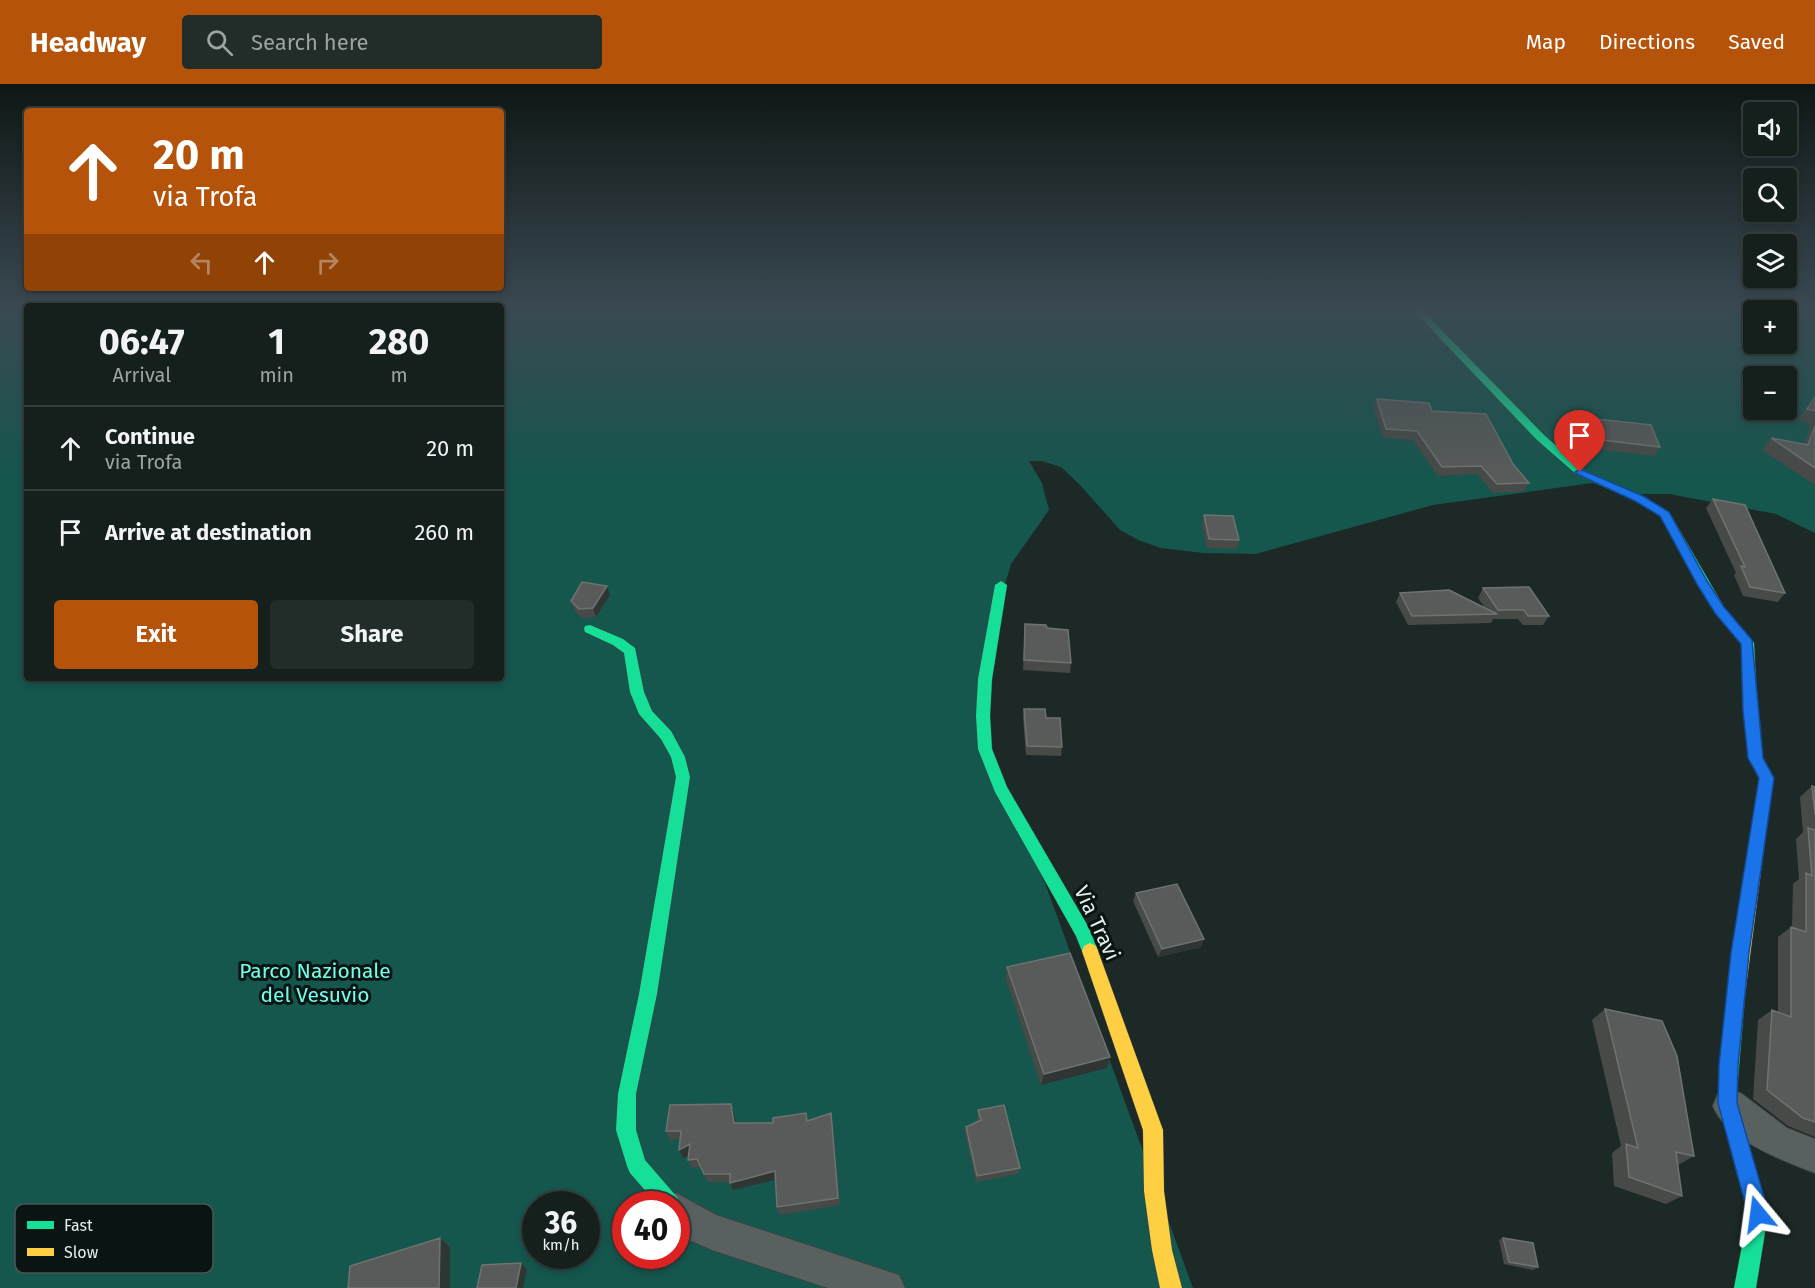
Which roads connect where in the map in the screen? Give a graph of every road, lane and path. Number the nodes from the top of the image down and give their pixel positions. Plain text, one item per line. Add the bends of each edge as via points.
1 (1471, 366) edge
2 (1001, 585) dead end
3 (590, 629) dead end
4 (1727, 1103) junction
5 (1815, 1156) edge
6 (659, 1191) edge
7 (690, 1222) edge
8 (886, 1288) edge
9 (1171, 1288) edge
10 (1745, 1288) edge

1 - 4 street via 1580,472 1665,514 1719,610 1748,643 1756,758 1766,778 1740,953
2 - 9 street, Via Travi via 991,636 983,737 1000,788 1083,933 1153,1130 1154,1191
3 - 6 street via 630,651 637,692 646,714 666,735 683,777 627,1103 626,1130 637,1166
4 - 5 street via 1776,1141
4 - 10 street via 1758,1214
7 - 8 street

